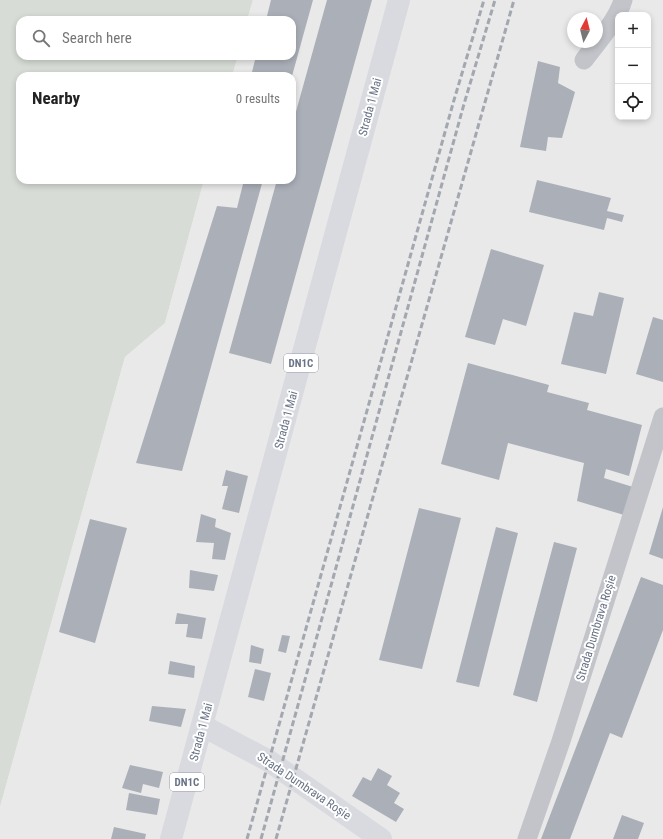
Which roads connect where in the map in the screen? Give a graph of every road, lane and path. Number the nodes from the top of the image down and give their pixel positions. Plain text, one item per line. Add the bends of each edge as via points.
1 (399, 0) edge
2 (623, 0) edge
3 (584, 60) dead end
4 (663, 417) edge
5 (202, 726) junction
6 (171, 839) edge
7 (381, 839) edge
8 (527, 839) edge

1 - 5 main road, Strada 1 Mai / DN1C
2 - 3 lane via 621,8
4 - 8 lane, Strada Dumbrava Roșie via 561,741
5 - 6 main road, Strada 1 Mai / DN1C
5 - 7 main road, Strada Dumbrava Roșie via 269,761

